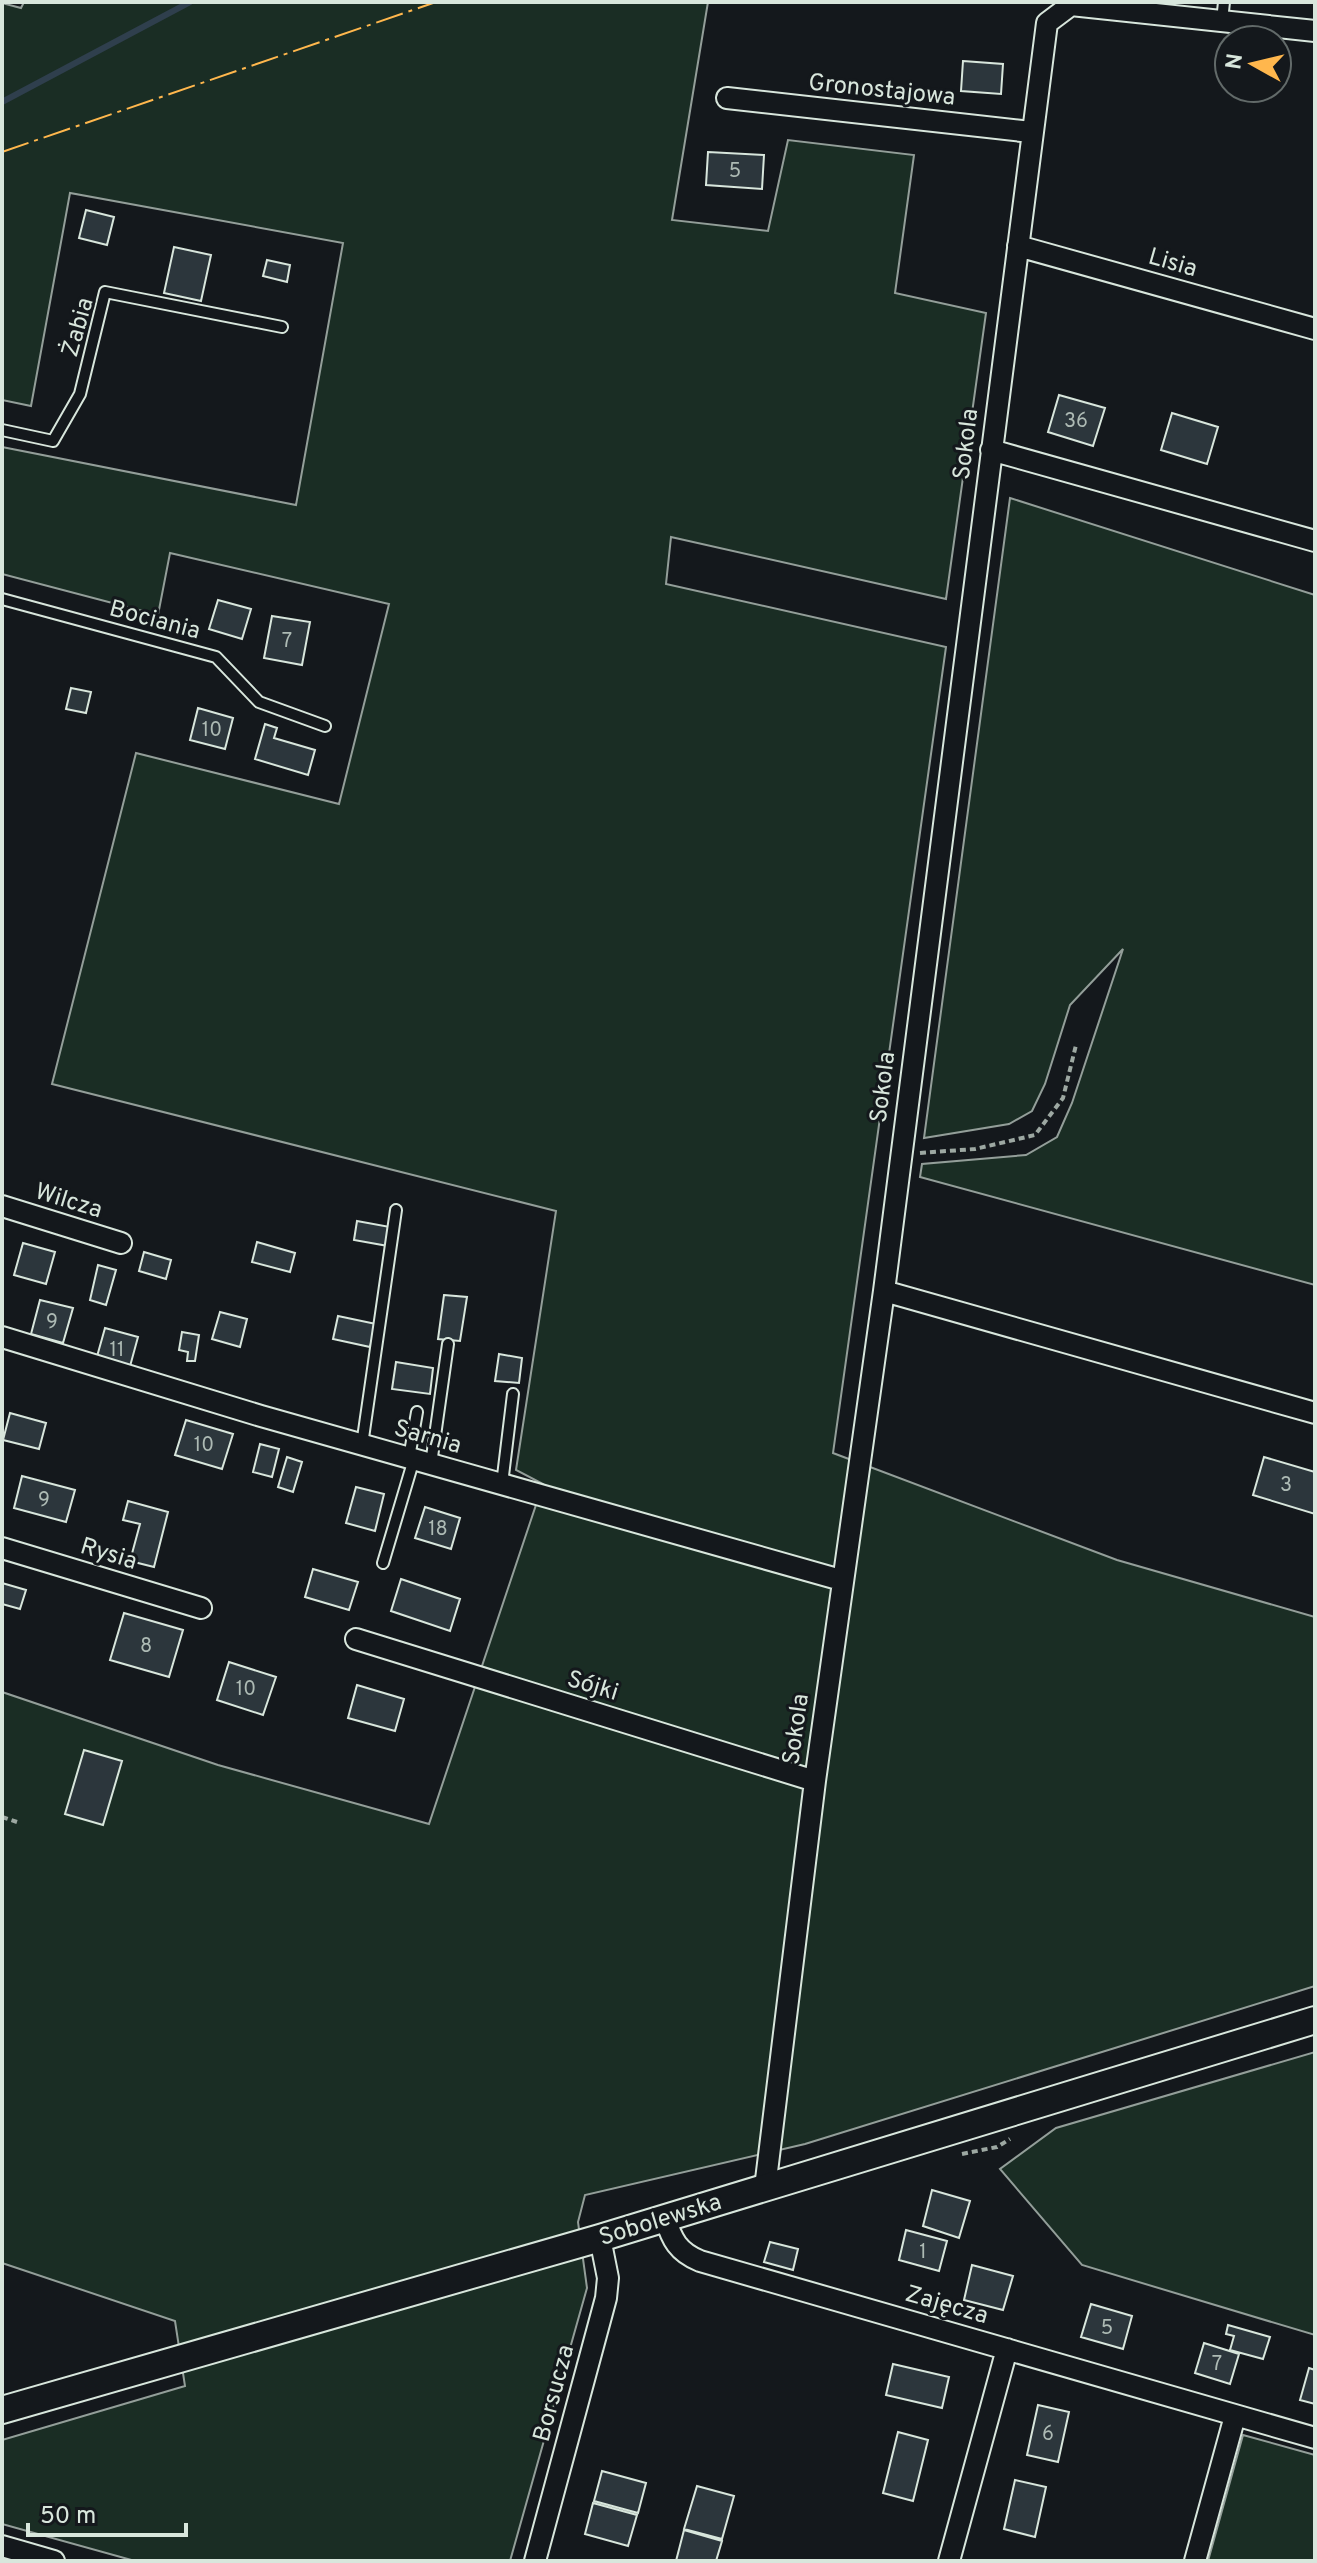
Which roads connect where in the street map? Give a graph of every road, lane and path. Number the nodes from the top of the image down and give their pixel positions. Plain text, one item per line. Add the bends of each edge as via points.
1 (1223, 12) edge
2 (1315, 31) edge
3 (727, 98) dead end
4 (1031, 132) junction
5 (1018, 246) junction
6 (282, 327) dead end
7 (1315, 329) edge
8 (2, 430) edge
9 (991, 450) junction
10 (1315, 541) edge
11 (2, 599) edge
12 (325, 726) dead end
13 (1076, 1045) dead end
14 (899, 1155) junction
15 (2, 1206) edge
16 (396, 1210) dead end
17 (121, 1243) dead end
18 (884, 1291) junction
19 (2, 1337) edge
20 (448, 1344) dead end
21 (513, 1394) dead end
22 (417, 1412) dead end
23 (1315, 1413) edge
24 (362, 1445) junction
25 (418, 1460) junction
26 (502, 1484) junction
27 (2, 1548) edge
28 (383, 1563) dead end
29 (841, 1580) junction
30 (201, 1608) dead end
31 (356, 1639) dead end
32 (815, 1781) junction
33 (2, 1817) edge
34 (17, 1822) dead end
35 (1315, 2020) edge
36 (765, 2188) junction
37 (665, 2218) junction
38 (600, 2238) junction
39 (1007, 2349) junction
40 (2, 2410) edge
41 (1235, 2416) junction
42 (1315, 2438) edge
43 (2, 2546) edge
44 (54, 2561) edge
45 (535, 2561) edge
46 (949, 2561) edge
47 (1195, 2561) edge

1 - 2 street
1 - 4 street, Sokola via 1071,5 1047,23
3 - 4 street, Gronostajowa
4 - 5 street, Sokola
5 - 7 street, Lisia
5 - 9 street, Sokola
6 - 8 lane, Żabia via 105,292 80,394 53,441
9 - 10 street
9 - 14 street, Sokola
11 - 12 lane, Bociania via 216,657 259,702
13 - 14 path via 1063,1098 1035,1135 975,1149
14 - 18 street, Sokola
15 - 17 street, Wilcza
16 - 24 lane
18 - 23 street
18 - 29 street, Sokola
19 - 24 street, Sarnia
20 - 25 lane
21 - 26 lane
22 - 25 lane
24 - 25 street, Sarnia
25 - 26 street, Sarnia
25 - 28 lane
26 - 29 street, Sarnia
27 - 30 street, Rysia
29 - 32 street, Sokola
31 - 32 street, Sójki
32 - 36 street, Sokola
33 - 34 path
35 - 36 street, Sobolewska
36 - 37 street, Sobolewska
37 - 38 street, Sobolewska
37 - 39 street, Zajęcza via 675,2244 700,2261
38 - 40 street, Sobolewska
38 - 45 street, Borsucza via 606,2298
39 - 41 street, Zajęcza
39 - 46 street
41 - 42 street, Zajęcza
41 - 47 street
43 - 44 street

